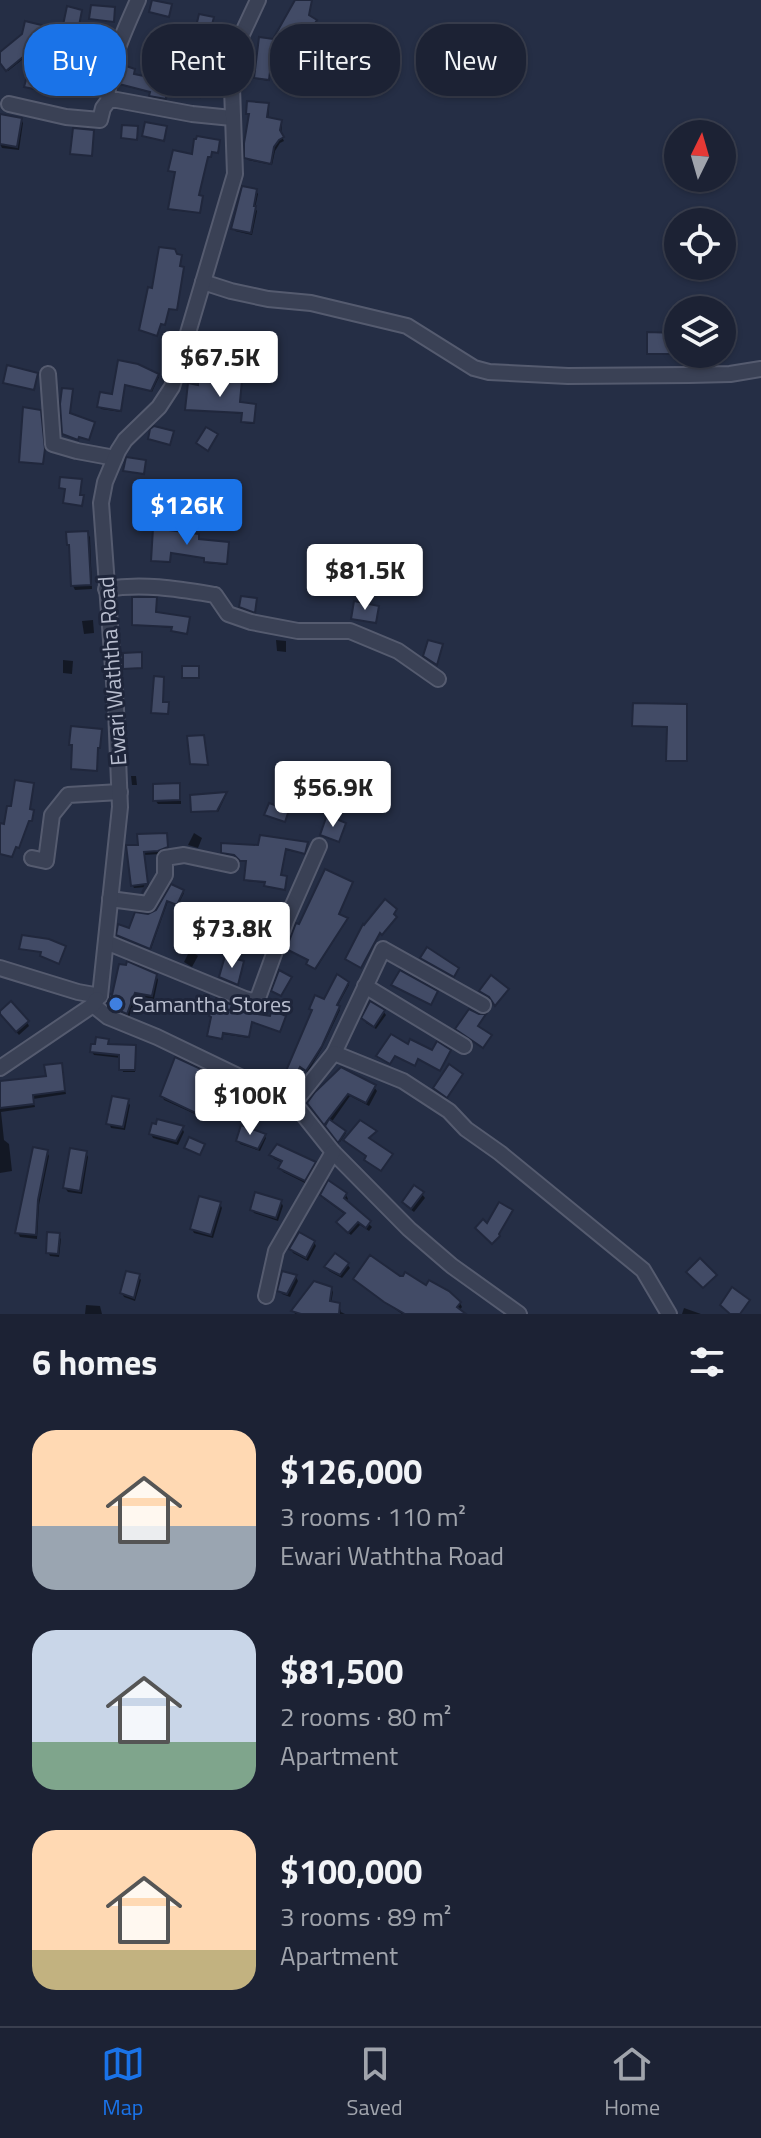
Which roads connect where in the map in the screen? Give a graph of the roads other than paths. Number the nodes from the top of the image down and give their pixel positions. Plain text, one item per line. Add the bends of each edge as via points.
1 (138, 0) edge
2 (258, 0) edge
3 (109, 100) junction
4 (9, 104) dead end
5 (232, 118) junction
6 (203, 282) junction
7 (761, 369) edge
8 (48, 374) dead end
9 (115, 458) junction
10 (106, 589) junction
11 (438, 679) dead end
12 (120, 792) junction
13 (319, 846) dead end
14 (32, 858) dead end
15 (231, 865) dead end
16 (110, 899) junction
17 (106, 942) junction
18 (0, 968) edge
19 (365, 986) junction
20 (96, 1000) junction
21 (483, 1005) dead end
22 (464, 1046) dead end
23 (334, 1053) junction
24 (0, 1068) edge
25 (294, 1103) junction
26 (333, 1152) junction
27 (266, 1296) dead end
28 (519, 1314) edge
29 (669, 1314) edge

1 - 3 street via 116,55 106,91
2 - 5 street, Ewari Waththa Road via 231,58
3 - 4 street via 100,120
3 - 5 street
5 - 6 street, Ewari Waththa Road via 235,174
6 - 7 street via 407,326 489,372 674,375
6 - 9 street, Ewari Waththa Road via 172,387
8 - 9 street via 53,444
9 - 10 street, Ewari Waththa Road via 101,503
10 - 11 street via 175,588 215,595 228,614 251,622 298,631 350,631 398,651
10 - 12 street, Ewari Waththa Road
12 - 14 street via 68,795 52,815 46,861
12 - 16 street, Ewari Waththa Road
13 - 17 street via 258,998 252,1001
15 - 16 street via 184,855 165,858 165,875 148,904
16 - 17 street, Ewari Waththa Road
17 - 20 street, Ewari Waththa Road
18 - 20 street
19 - 21 street via 383,949
19 - 22 street
19 - 23 street
20 - 24 street
20 - 25 street via 108,1017
23 - 25 street
23 - 29 street via 403,1081 449,1111 643,1270
25 - 26 street
26 - 27 street via 276,1251
26 - 28 street via 430,1249

